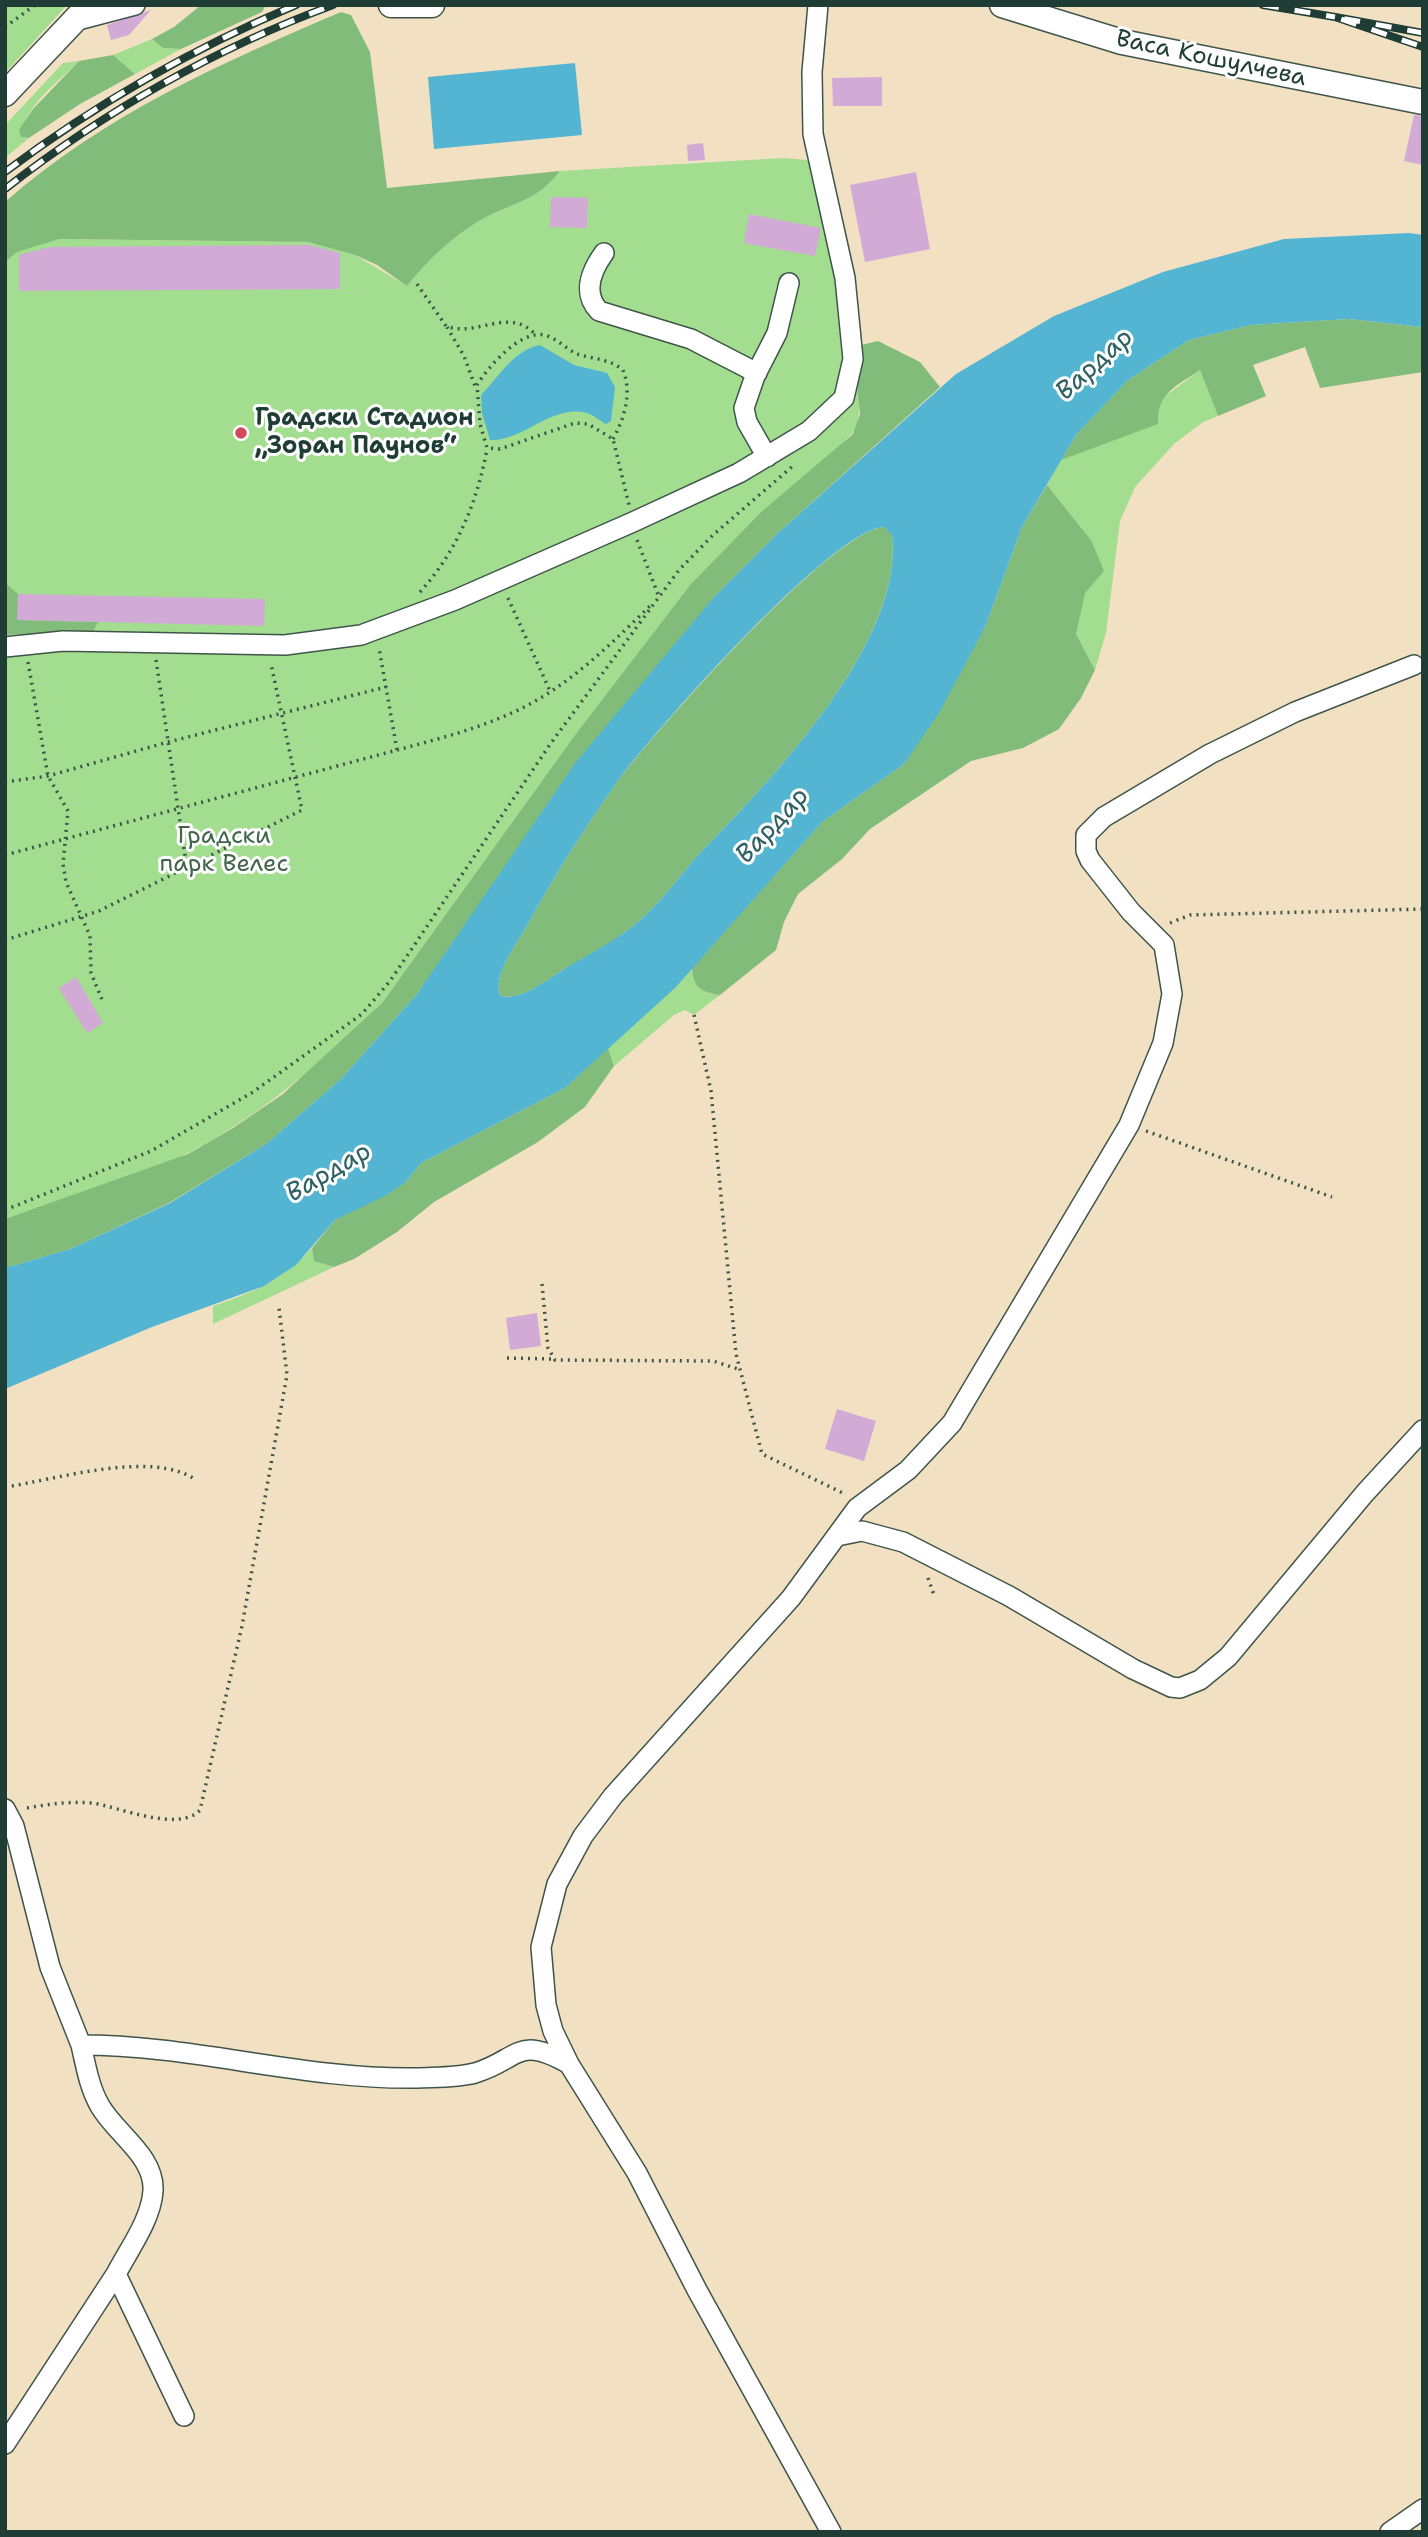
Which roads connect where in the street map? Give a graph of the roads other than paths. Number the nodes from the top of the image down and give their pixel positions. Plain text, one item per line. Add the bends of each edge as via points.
1 (135, 5) edge
2 (391, 5) edge
3 (432, 5) edge
4 (818, 5) edge
5 (1002, 5) edge
6 (82, 13) edge
7 (5, 94) edge
8 (1423, 102) edge
9 (604, 253) dead end
10 (789, 283) dead end
11 (757, 373) junction
12 (767, 457) junction
13 (15, 645) edge
14 (1414, 665) dead end
15 (1423, 1430) edge
16 (837, 1536) junction
17 (7, 1811) edge
18 (81, 2045) junction
19 (569, 2064) junction
20 (116, 2274) junction
21 (184, 2416) dead end
22 (5, 2444) edge
23 (1423, 2509) edge
24 (831, 2532) edge
25 (1391, 2532) edge

1 - 6 street
2 - 3 main road
4 - 12 street via 813,134 845,278 853,359 847,391 839,404 809,431
5 - 8 main road, Васа Кошулчева via 1122,42
6 - 7 main road
9 - 11 street via 589,285 598,311 691,340
10 - 11 street via 777,333
11 - 12 street via 744,416
12 - 13 street via 633,522 375,630 331,640 267,645 153,641
14 - 16 street via 1296,712 1210,754 1088,831 1084,839 1090,860 1130,912 1164,945 1172,994 1163,1043 1129,1125 963,1408 939,1439 908,1470 862,1504
15 - 16 street via 1228,1657 1209,1674 1180,1688 1133,1669 1042,1613 903,1542 862,1531
16 - 19 street via 770,1622 613,1796 570,1858 549,1910 541,1947 546,2004
17 - 18 street via 50,1967
18 - 19 street via 155,2048 377,2078 470,2074 514,2052 529,2050
18 - 20 street via 100,2106 139,2152 152,2178 148,2211
19 - 24 street via 637,2173
20 - 21 street
20 - 22 street
23 - 25 street

